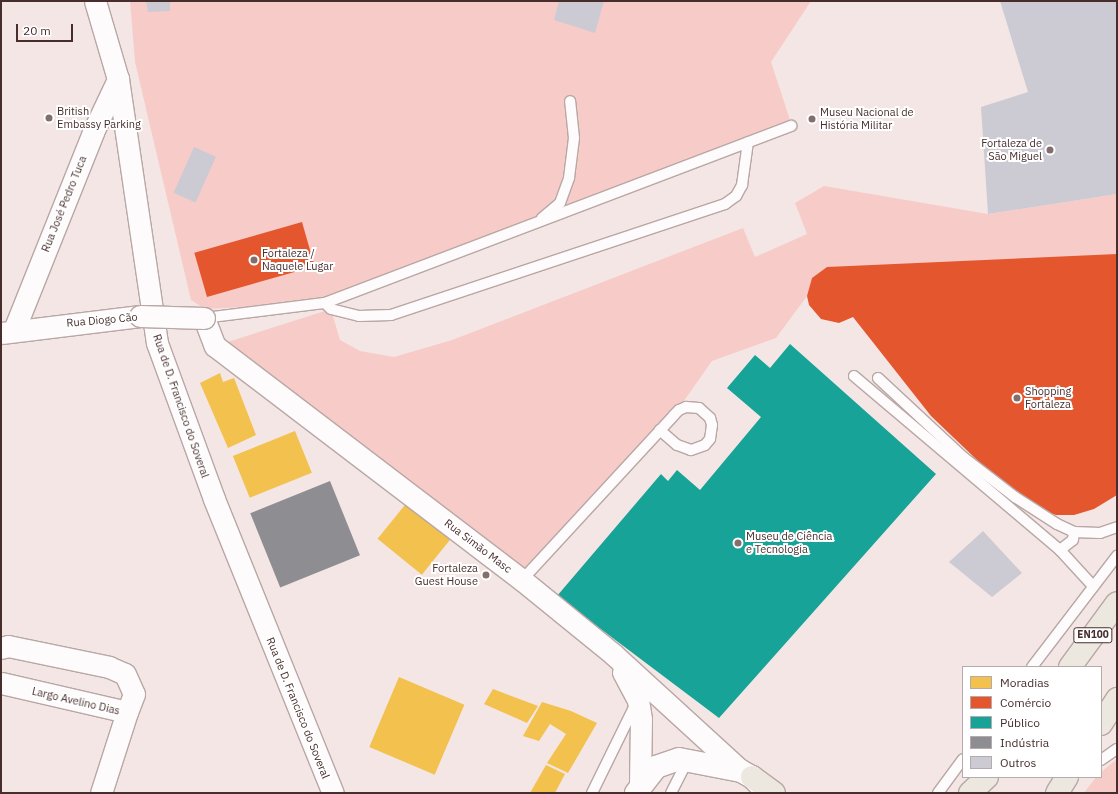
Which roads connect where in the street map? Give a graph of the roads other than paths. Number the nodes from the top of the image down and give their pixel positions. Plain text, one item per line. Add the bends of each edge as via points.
1 (95, 1) edge
2 (118, 79) junction
3 (570, 101) dead end
4 (792, 126) dead end
5 (748, 142) junction
6 (536, 223) junction
7 (325, 303) junction
8 (204, 318) junction
9 (7, 332) edge
10 (854, 376) dead end
11 (878, 378) dead end
12 (660, 430) junction
13 (1117, 527) edge
14 (1074, 532) junction
15 (1060, 550) junction
16 (1117, 556) edge
17 (522, 580) junction
18 (1093, 586) junction
19 (1117, 603) edge
20 (1, 648) edge
21 (613, 654) junction
22 (1033, 666) edge
23 (1071, 666) edge
24 (1, 683) edge
25 (1117, 699) edge
26 (638, 700) junction
27 (127, 712) junction
28 (1102, 722) edge
29 (1117, 749) edge
30 (1102, 759) edge
31 (962, 760) edge
32 (696, 761) junction
33 (747, 774) junction
34 (986, 778) edge
35 (991, 778) edge
36 (1066, 778) edge
37 (1078, 778) edge
38 (638, 790) edge
39 (101, 793) edge
40 (333, 793) edge
41 (592, 793) edge
42 (670, 793) edge
43 (768, 793) edge
44 (774, 793) edge
45 (938, 793) edge
46 (970, 793) edge
47 (983, 793) edge
48 (1057, 793) edge
49 (1063, 793) edge

1 - 2 street, Rua de D. Francisco do Soveral
2 - 9 street, Rua José Pedro Tuca via 92,132
2 - 40 street, Rua de D. Francisco do Soveral via 157,343 214,499
3 - 6 lane via 574,138 569,178 560,203
4 - 5 lane
5 - 6 lane
5 - 7 lane via 742,185 736,196 725,204 391,315 359,316 331,309
6 - 7 lane
7 - 8 lane
8 - 9 street, Rua Diogo Cão, bridge via 140,316
8 - 17 street, Rua Simão Masc via 215,346
10 - 15 lane
11 - 14 lane via 963,457 1015,497
12 - 12 lane via 677,445 691,450 705,445 710,439 712,425 705,412 699,408 686,407 679,410
12 - 17 lane
13 - 14 lane via 1100,534
14 - 15 lane via 1073,540
15 - 18 lane
16 - 18 lane
17 - 21 street, Rua Simão Masc
18 - 22 lane
19 - 23 main road, EN100
20 - 27 street, Largo Avelino Dias via 8,646 117,670 125,674 132,688 132,702
21 - 26 street
21 - 33 street, Rua Simão Masc
24 - 27 street, Largo Avelino Dias
25 - 28 main road
26 - 38 street via 641,720
26 - 41 lane
27 - 39 street
29 - 30 lane
31 - 45 lane
32 - 33 street
32 - 38 street via 680,759 656,767
32 - 42 lane via 684,768
33 - 43 street
33 - 44 main road
34 - 46 main road
35 - 47 main road
36 - 48 main road
37 - 49 lane

